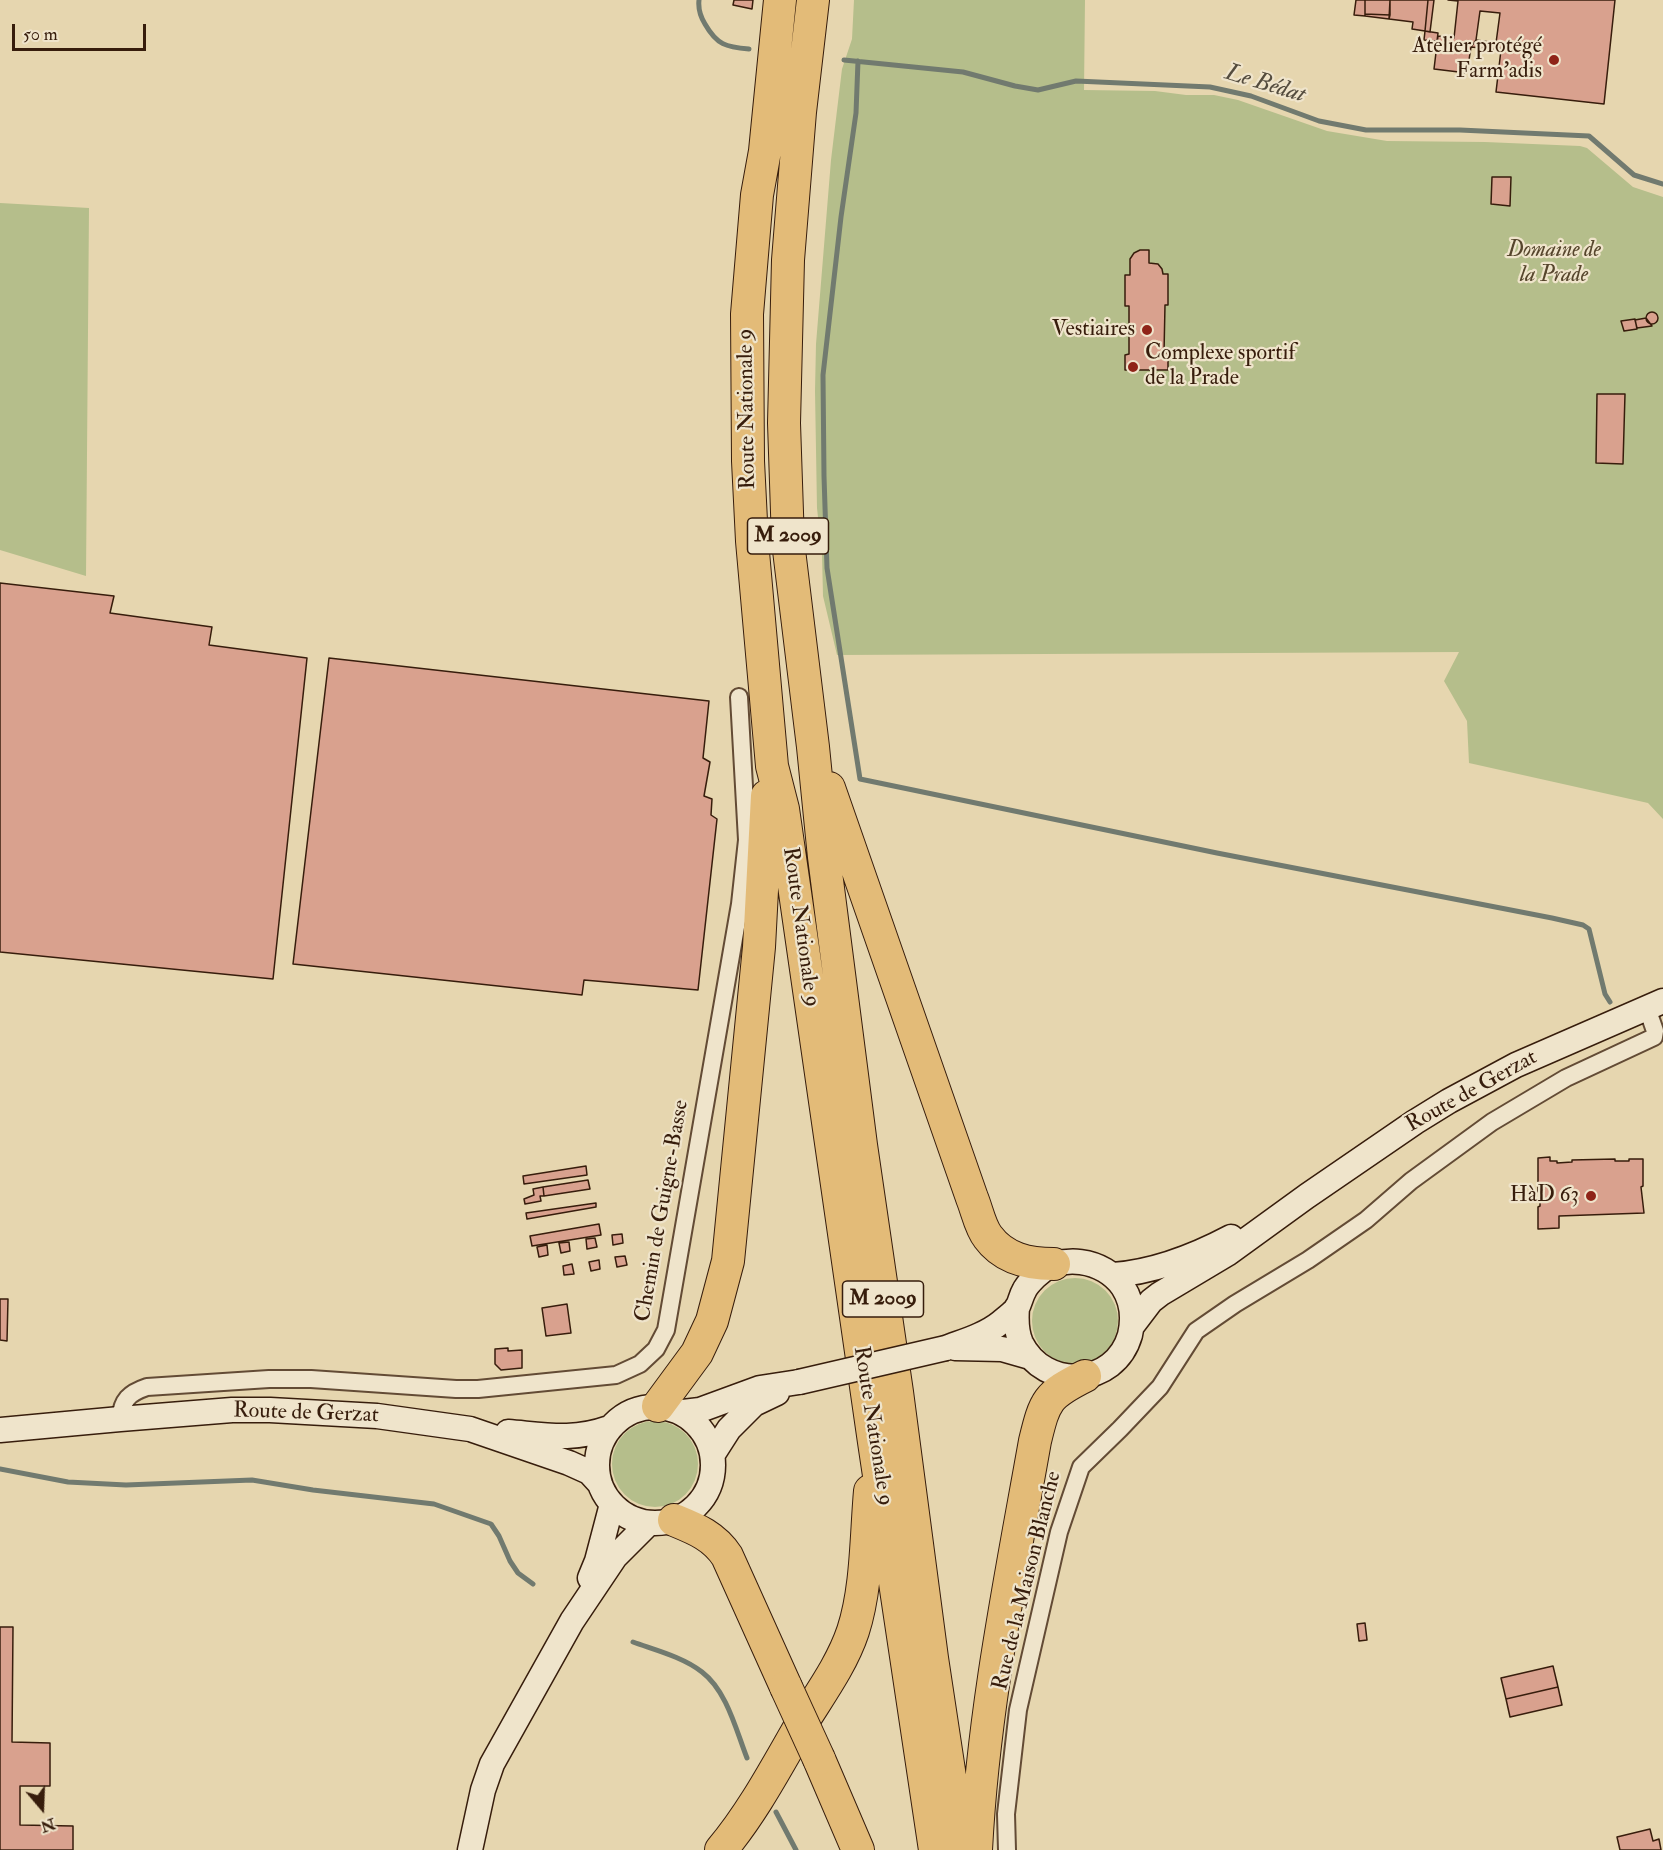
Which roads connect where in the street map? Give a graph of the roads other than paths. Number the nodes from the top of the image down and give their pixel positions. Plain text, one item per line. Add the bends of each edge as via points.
1 (780, 0) edge
2 (813, 0) edge
3 (739, 697) dead end
4 (813, 747) junction
5 (772, 766) junction
6 (1658, 1004) edge
7 (1307, 1196) junction
8 (1054, 1264) junction
9 (1113, 1275) junction
10 (1017, 1307) junction
11 (1132, 1326) junction
12 (946, 1348) junction
13 (1030, 1357) junction
14 (1085, 1376) junction
15 (799, 1382) junction
16 (670, 1409) junction
17 (120, 1419) junction
18 (609, 1428) junction
19 (470, 1429) junction
20 (0, 1430) edge
21 (874, 1442) junction
22 (713, 1454) junction
23 (606, 1494) junction
24 (662, 1521) junction
25 (572, 1621) junction
26 (475, 1844) edge
27 (721, 1850) edge
28 (858, 1850) edge
29 (935, 1850) edge
30 (961, 1850) edge
31 (976, 1850) edge
32 (1007, 1850) edge

1 - 5 highway, Route Nationale 9 / M 2009 via 747,314 752,541
2 - 4 highway, Route Nationale 9 / M 2009 via 788,260 784,423 788,542
3 - 17 street, Chemin de Guigne-Basse via 747,840 741,893 666,1330 656,1348 640,1364 615,1375 478,1389 311,1379 147,1387 126,1397
4 - 8 highway via 988,1237 1005,1253 1025,1262
4 - 30 highway, Route Nationale 9 / M 2009 via 861,1145
5 - 16 highway via 759,947 728,1261 712,1321
5 - 21 highway, Route Nationale 9 / M 2009 via 783,809
6 - 7 main road, Route de Gerzat via 1548,1050 1480,1084 1415,1122
6 - 32 street, Rue de la Maison Blanche via 1654,1037 1566,1078 1492,1122 1411,1181 1366,1220 1196,1331 1160,1387 1081,1467 1059,1533 1018,1710 1006,1814
7 - 9 main road, Route de Gerzat via 1221,1243 1149,1270
7 - 11 main road, Route de Gerzat via 1227,1254 1160,1294
8 - 9 main road via 1085,1262
8 - 10 main road via 1037,1274 1024,1289
9 - 11 main road via 1129,1298
10 - 12 main road via 999,1324
10 - 13 main road via 1020,1342
11 - 14 main road via 1117,1359
12 - 13 main road via 1002,1349
12 - 15 main road, bridge
13 - 14 main road via 1055,1374
14 - 31 highway via 1060,1388 1048,1400 1035,1441 991,1696
15 - 16 main road via 760,1388 700,1410
15 - 22 main road via 754,1404 729,1428
16 - 18 main road via 639,1408
16 - 22 main road via 697,1423 708,1437
17 - 19 main road, Route de Gerzat via 270,1410 377,1416
17 - 20 main road, Route de Gerzat
18 - 19 main road via 573,1437
18 - 23 main road via 599,1446 596,1465
19 - 23 main road, Route de Gerzat via 569,1462 589,1472
21 - 27 highway via 862,1589 853,1632 759,1796
21 - 29 highway, Route Nationale 9 / M 2009
22 - 24 main road via 710,1487 701,1501 689,1512
23 - 24 main road via 629,1517
23 - 25 main road via 597,1561
24 - 25 main road via 615,1557
24 - 28 highway, bridge via 702,1531 720,1544
25 - 26 main road via 492,1764 483,1790

